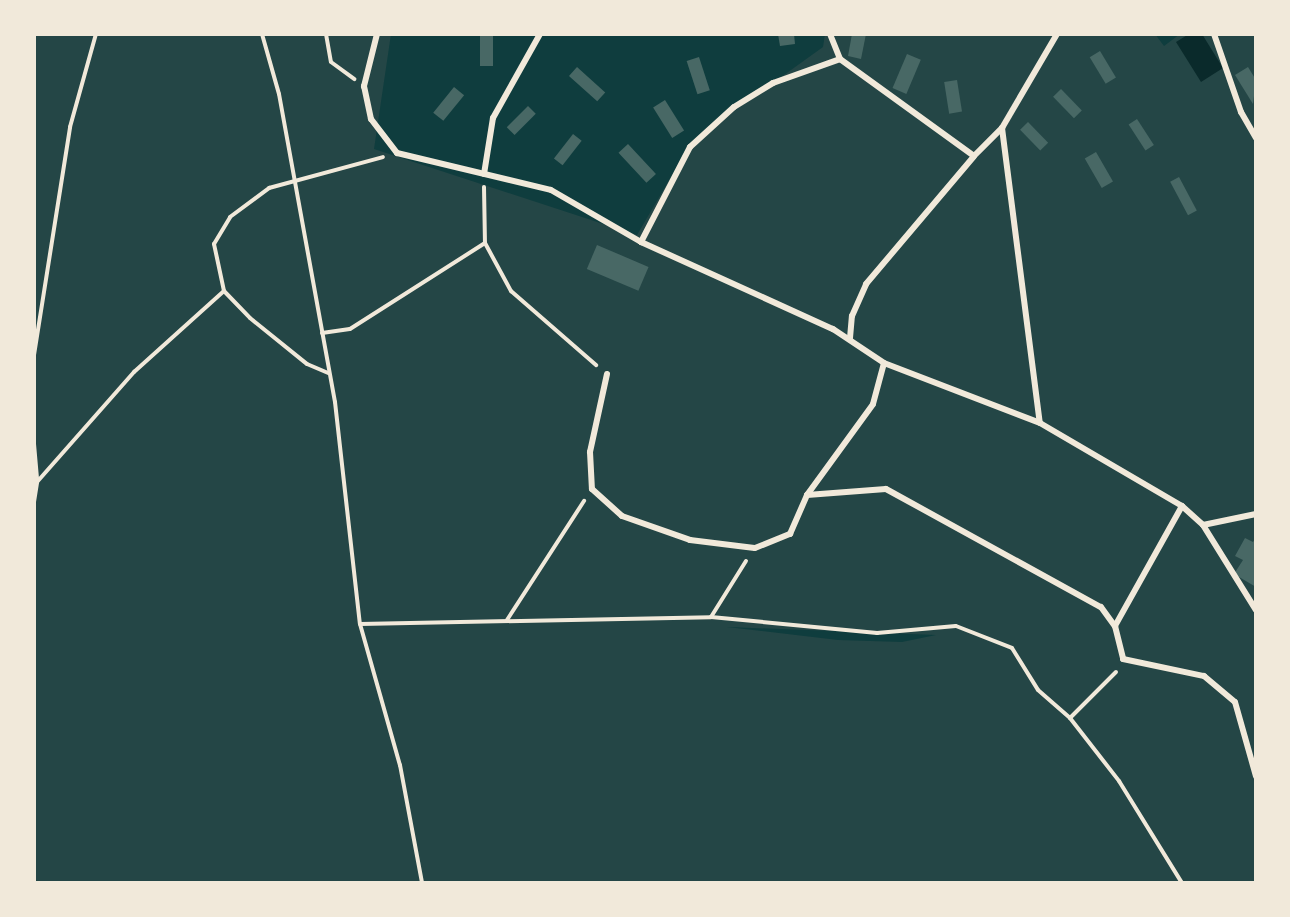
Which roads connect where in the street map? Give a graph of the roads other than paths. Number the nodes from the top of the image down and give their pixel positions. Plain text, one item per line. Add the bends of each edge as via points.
1 (377, 34) edge
2 (540, 34) edge
3 (830, 34) edge
4 (1057, 34) edge
5 (1214, 34) edge
6 (840, 59) junction
7 (1002, 128) junction
8 (1256, 138) edge
9 (974, 156) junction
10 (484, 174) junction
11 (641, 242) junction
12 (850, 338) junction
13 (884, 363) junction
14 (607, 374) road end
15 (1040, 423) junction
16 (807, 495) junction
17 (1182, 506) junction
18 (1256, 514) edge
19 (1203, 525) junction
20 (1256, 610) edge
21 (1115, 626) junction
22 (1256, 776) edge

1 - 10 lane via 364,86 371,119 397,153
2 - 10 lane via 493,118
3 - 6 lane
4 - 7 lane
5 - 8 lane via 1241,112
6 - 9 lane
6 - 11 lane via 773,83 734,107 690,147
7 - 9 lane
7 - 15 lane
9 - 12 lane via 866,284 852,316
10 - 11 lane via 551,190
11 - 12 lane
12 - 13 lane
13 - 15 lane
13 - 16 lane via 873,404
14 - 16 lane via 590,452 592,489 622,516 690,540 755,548 790,534
15 - 17 lane
16 - 21 lane via 886,489 1101,607
17 - 19 lane
17 - 21 lane
18 - 19 lane
19 - 20 lane
21 - 22 lane via 1123,659 1204,676 1235,702

